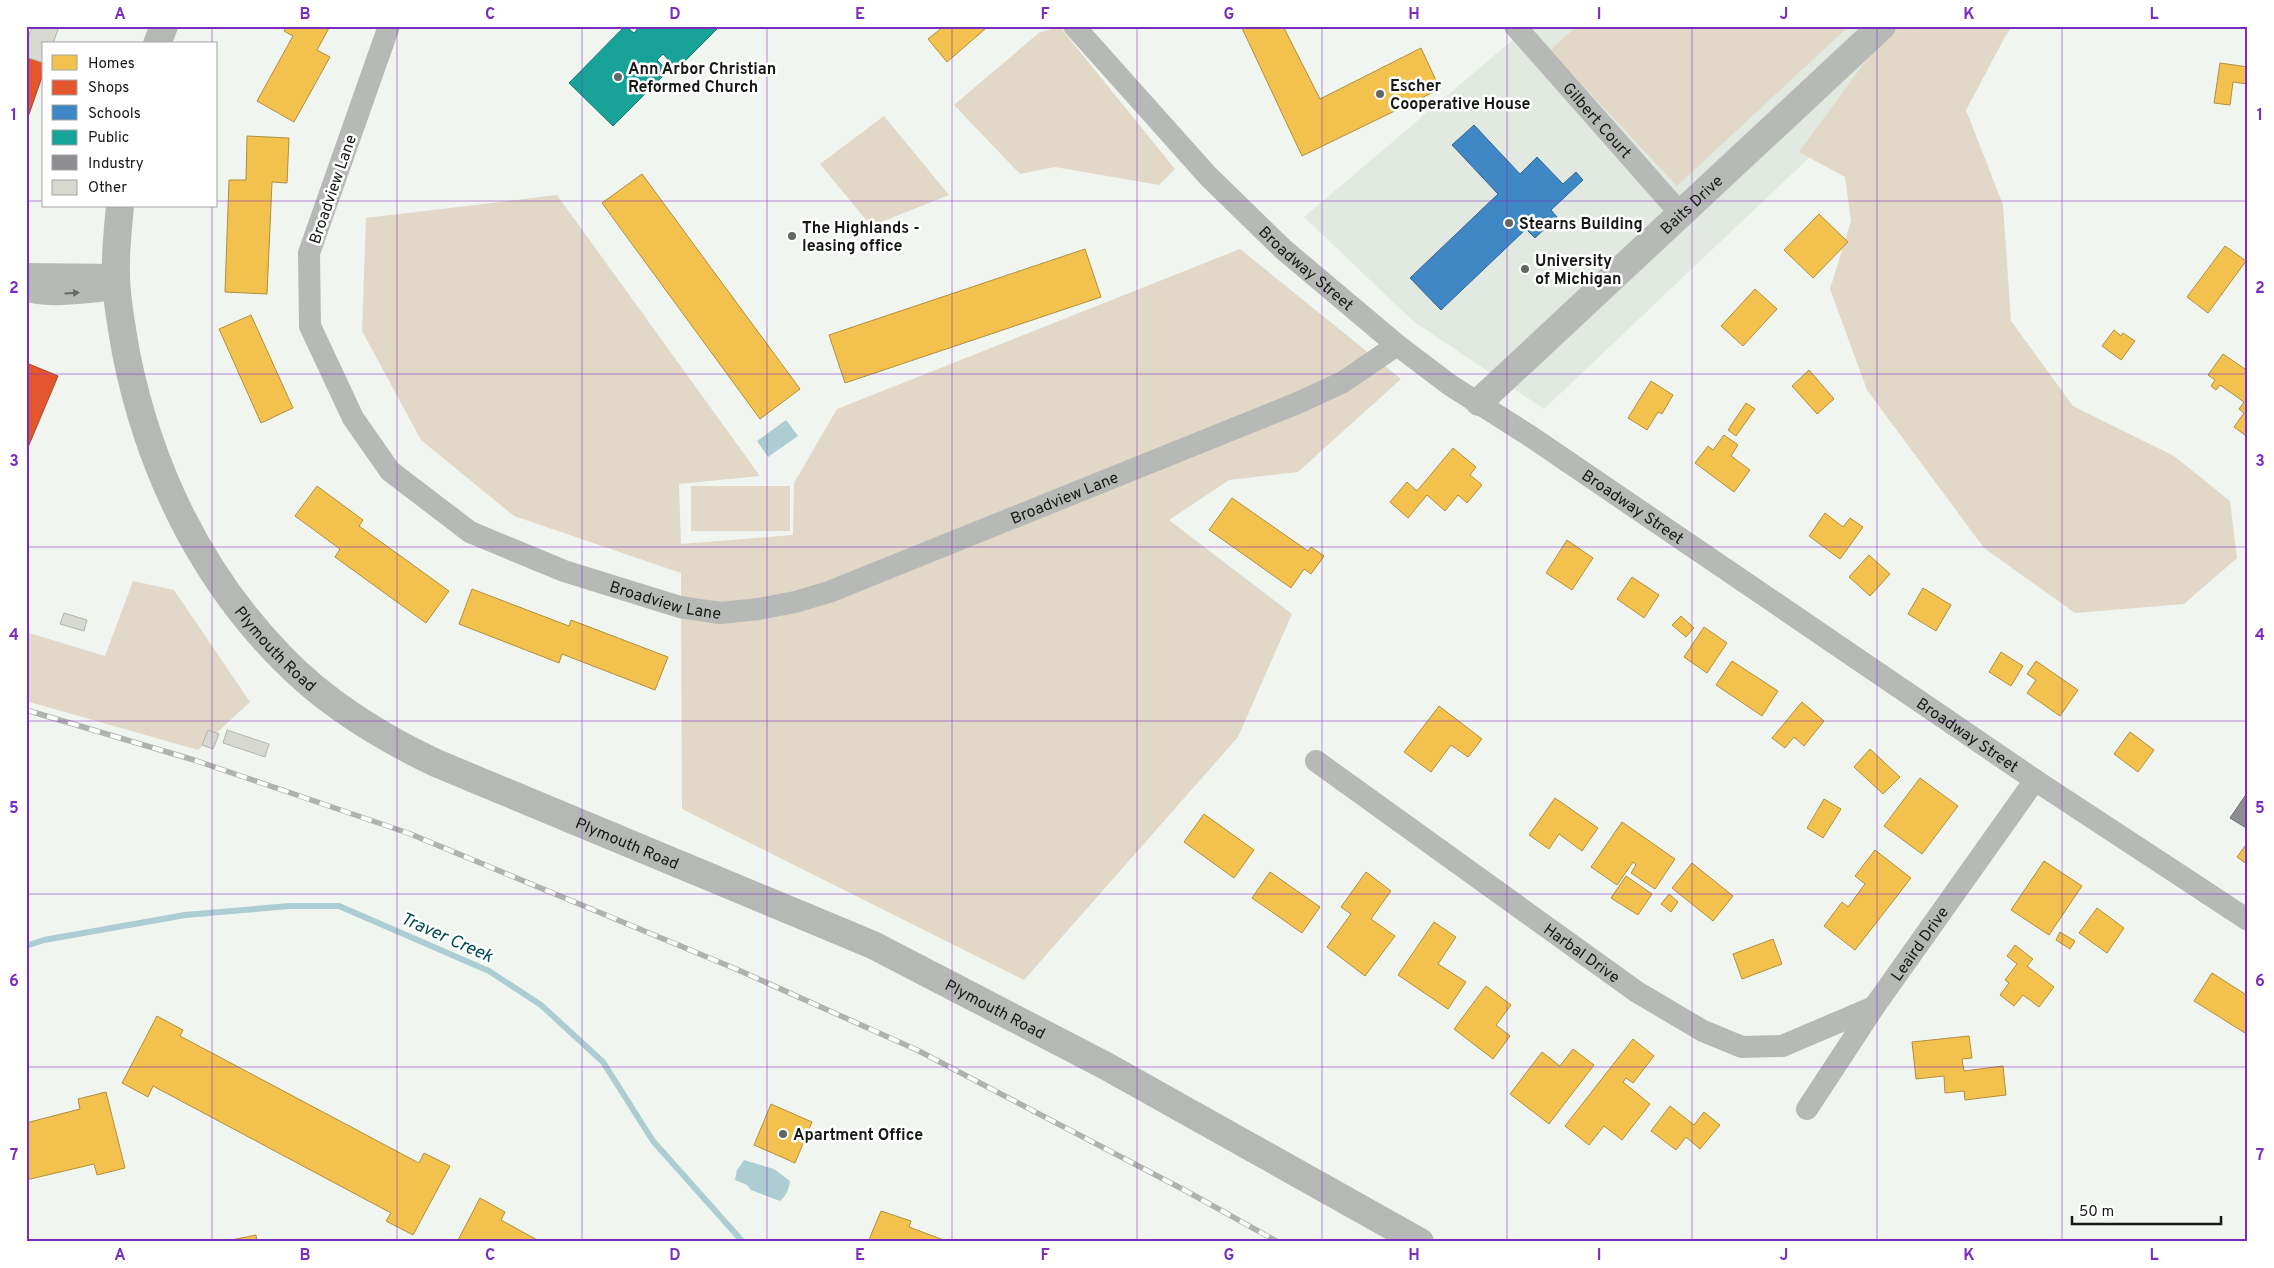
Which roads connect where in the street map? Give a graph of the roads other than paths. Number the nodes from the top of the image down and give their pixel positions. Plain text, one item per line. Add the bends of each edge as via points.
1 (164, 26) edge
2 (389, 26) edge
3 (1074, 26) edge
4 (1515, 26) edge
5 (1882, 26) edge
6 (158, 42) edge
7 (120, 208) edge
8 (1680, 213) junction
9 (26, 274) edge
10 (117, 282) junction
11 (26, 290) edge
12 (1396, 345) junction
13 (1478, 402) junction
14 (1316, 761) dead end
15 (2035, 780) junction
16 (2248, 920) edge
17 (1874, 1007) junction
18 (1807, 1110) dead end
19 (1420, 1242) edge

1 - 6 main road
2 - 12 street, Broadview Lane via 310,253 310,326 353,418 390,471 470,532 573,574 680,607 720,613 795,602 829,592 1300,402 1343,382
3 - 12 street, Broadway Street via 1208,176 1283,249
4 - 8 street, Gilbert Court
5 - 8 street, Baits Drive
7 - 10 main road, Plymouth Road
8 - 13 street, Baits Drive
9 - 10 street
11 -> 10 street via 63,294
10 - 19 main road, Plymouth Road via 123,335 136,399 156,462 181,518 214,575 261,634 283,659 349,713 413,752 470,778 896,956 1106,1066
12 - 13 street, Broadway Street
13 - 15 street, Broadway Street
14 - 17 street, Harbal Drive via 1637,992 1703,1031 1742,1047 1782,1046
15 - 16 street, Broadway Street
15 - 17 street, Leaird Drive
17 - 18 street, Leaird Drive

